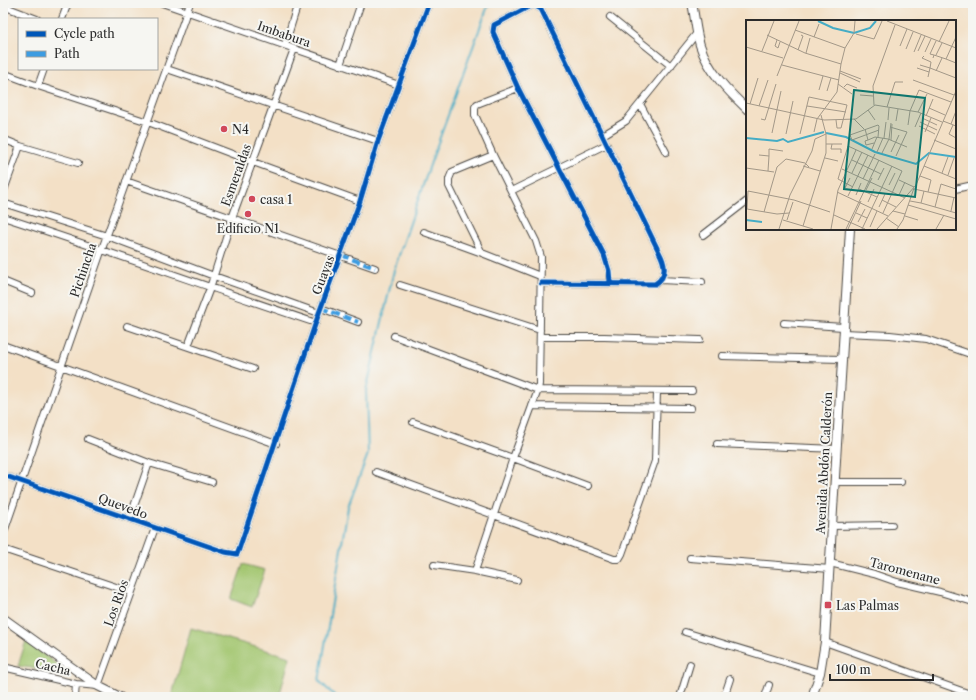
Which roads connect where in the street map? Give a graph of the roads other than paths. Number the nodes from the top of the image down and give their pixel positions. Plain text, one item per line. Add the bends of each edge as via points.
1 (68, 3) edge
2 (162, 3) edge
3 (190, 3) edge
4 (298, 3) edge
5 (361, 3) edge
6 (429, 3) edge
7 (692, 3) edge
8 (3, 6) edge
9 (188, 13) junction
10 (610, 17) dead end
11 (34, 18) edge
12 (62, 18) edge
13 (698, 33) junction
14 (285, 45) junction
15 (294, 49) junction
16 (340, 65) junction
17 (671, 66) junction
18 (167, 69) junction
19 (44, 70) edge
20 (3, 73) edge
21 (399, 85) junction
22 (38, 86) junction
23 (518, 88) junction
24 (640, 104) junction
25 (273, 105) junction
26 (746, 108) edge
27 (148, 122) junction
28 (603, 135) junction
29 (3, 139) edge
30 (378, 141) junction
31 (607, 144) junction
32 (20, 146) junction
33 (666, 152) dead end
34 (493, 155) junction
35 (78, 163) dead end
36 (252, 164) junction
37 (559, 168) junction
38 (126, 181) junction
39 (973, 185) edge
40 (956, 189) edge
41 (511, 191) junction
42 (3, 193) edge
43 (360, 201) junction
44 (746, 202) edge
45 (3, 203) edge
46 (3, 217) edge
47 (232, 218) junction
48 (850, 230) edge
49 (424, 232) dead end
50 (703, 235) dead end
51 (107, 236) junction
52 (102, 249) junction
53 (482, 253) junction
54 (341, 256) junction
55 (375, 268) dead end
56 (214, 276) junction
57 (540, 279) junction
58 (660, 280) junction
59 (3, 281) edge
60 (610, 282) junction
61 (702, 282) dead end
62 (400, 285) dead end
63 (210, 288) junction
64 (32, 293) dead end
65 (320, 310) junction
66 (358, 322) dead end
67 (316, 323) junction
68 (784, 323) dead end
69 (127, 326) dead end
70 (540, 330) junction
71 (843, 330) junction
72 (394, 336) dead end
73 (540, 337) junction
74 (700, 340) dead end
75 (3, 345) edge
76 (188, 346) junction
77 (973, 355) edge
78 (722, 356) dead end
79 (842, 358) junction
80 (61, 366) junction
81 (253, 368) dead end
82 (538, 390) junction
83 (657, 392) junction
84 (692, 392) dead end
85 (532, 406) junction
86 (656, 408) junction
87 (691, 408) dead end
88 (412, 422) dead end
89 (88, 439) dead end
90 (276, 444) junction
91 (717, 444) dead end
92 (836, 449) junction
93 (513, 458) junction
94 (149, 463) junction
95 (376, 472) dead end
96 (3, 475) edge
97 (22, 481) junction
98 (212, 482) dead end
99 (835, 482) junction
100 (901, 482) dead end
101 (588, 486) dead end
102 (494, 515) junction
103 (130, 518) junction
104 (892, 524) dead end
105 (832, 526) junction
106 (155, 528) junction
107 (3, 535) edge
108 (3, 549) edge
109 (236, 554) joint
110 (690, 558) dead end
111 (434, 565) dead end
112 (830, 566) junction
113 (475, 572) junction
114 (517, 580) dead end
115 (131, 592) junction
116 (973, 602) edge
117 (3, 618) edge
118 (685, 632) dead end
119 (825, 642) junction
120 (690, 664) dead end
121 (3, 667) edge
122 (820, 673) junction
123 (730, 678) dead end
124 (76, 684) junction
125 (769, 685) dead end
126 (98, 686) junction
127 (973, 695) edge
128 (75, 697) edge
129 (120, 697) edge
130 (680, 697) edge
131 (724, 697) edge
132 (766, 697) edge
133 (812, 697) edge

1 - 12 street
2 - 9 street, Imbabura
3 - 9 street, Pichincha
4 - 14 street
5 - 16 street
6 - 21 street, Guayas
7 - 13 street
8 - 11 street
9 - 14 street, Imbabura
9 - 18 street, Pichincha
10 - 17 street
13 - 17 street
13 - 26 street via 709,64 726,89
14 - 15 street, Imbabura
15 - 16 street, Imbabura
15 - 25 street, Esmeraldas
16 - 21 street, Imbabura
17 - 24 street
18 - 25 street
18 - 27 street, Pichincha
19 - 22 street
20 - 22 street
21 - 30 street, Guayas
22 - 27 street
23 - 28 street via 493,28 494,25 532,5 541,9
23 - 34 street via 474,107 475,115
23 - 37 street
24 - 28 street via 626,121
24 - 33 street
25 - 30 street
25 - 36 street, Esmeraldas
27 - 36 street
27 - 38 street, Pichincha
28 - 31 street
29 - 32 street
30 - 43 street, Guayas
31 - 37 street
31 - 58 street via 663,259 664,270
32 - 35 street
32 - 42 street
34 - 41 street
34 - 53 street via 456,170 449,179 449,186
36 - 43 street
36 - 47 street, Esmeraldas
37 - 41 street
37 - 60 street via 604,255
38 - 47 street
38 - 51 street, Pichincha
39 - 40 street
41 - 57 street via 539,250
43 - 54 street, Guayas
44 - 50 street
45 - 51 street
46 - 52 street
47 - 54 street
47 - 56 street, Esmeraldas
48 - 71 street, Avenida Abdón Calderón
49 - 53 street
51 - 52 street, Pichincha
51 - 56 street
52 - 63 street
52 - 80 street, Pichincha
53 - 57 street
54 - 55 street
54 - 65 street, Guayas
56 - 63 street
56 - 65 street
57 - 60 street
57 - 70 street
58 - 60 street via 655,284
58 - 61 street
59 - 64 street
62 - 70 street
63 - 67 street
63 - 76 street
65 - 66 street
65 - 67 street, Guayas
67 - 90 street, Guayas
68 - 71 street
69 - 76 street
70 - 73 street
71 - 77 street via 926,340
71 - 79 street, Avenida Abdón Calderón
72 - 82 street
73 - 74 street
73 - 82 street
75 - 80 street
76 - 81 street
78 - 79 street
79 - 92 street, Avenida Abdón Calderón
80 - 90 street
80 - 97 street, Pichincha
82 - 83 street
82 - 85 street
83 - 84 street
83 - 86 street
85 - 86 street
85 - 93 street
86 - 87 street
86 - 102 street via 655,461 619,559
88 - 93 street
89 - 94 street
90 - 109 street, Guayas
91 - 92 street
92 - 99 street, Avenida Abdón Calderón
93 - 101 street
93 - 102 street
94 - 98 street
94 - 103 street
95 - 102 street
96 - 97 street, Quevedo
97 - 103 street, Quevedo
97 - 107 street, Pichincha
99 - 100 street
99 - 105 street, Avenida Abdón Calderón
102 - 113 street
103 - 106 street, Quevedo
104 - 105 street
105 - 112 street, Avenida Abdón Calderón
106 - 109 street, Quevedo
106 - 115 street, Los Rìos
108 - 115 street
110 - 112 street, Taromenane
111 - 113 street
112 - 116 street, Taromenane via 874,574
112 - 119 street, Avenida Abdón Calderón
113 - 114 street
115 - 126 street, Los Rìos
117 - 126 street
118 - 122 street
119 - 122 street, Avenida Abdón Calderón
119 - 127 street
120 - 130 street
121 - 124 street, Cacha
122 - 133 street, Avenida Abdón Calderón
123 - 131 street
124 - 126 street, Cacha
124 - 128 street
125 - 132 street
126 - 129 street

